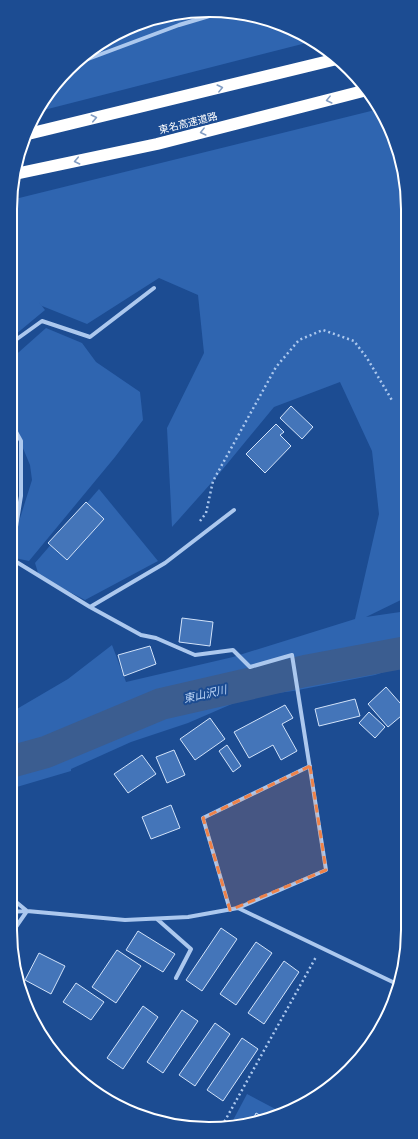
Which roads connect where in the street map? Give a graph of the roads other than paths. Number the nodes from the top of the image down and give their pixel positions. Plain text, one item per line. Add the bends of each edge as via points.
1 (206, 17) edge
2 (91, 58) edge
3 (330, 61) edge
4 (361, 92) edge
5 (33, 133) edge
6 (21, 173) edge
7 (154, 288) dead end
8 (17, 339) edge
9 (17, 434) edge
10 (234, 510) dead end
11 (17, 521) edge
12 (17, 562) edge
13 (90, 608) junction
14 (310, 766) junction
15 (17, 903) edge
16 (238, 908) junction
17 (230, 910) junction
18 (27, 911) junction
19 (17, 912) edge
20 (157, 918) junction
21 (17, 925) edge
22 (176, 978) dead end
23 (394, 982) edge

1 - 2 street
5 -> 3 highway
4 -> 6 highway, 東名高速道路 via 157,144
7 - 8 street via 90,337 42,321
9 - 11 street via 21,441 21,496
10 - 13 street via 164,563
12 - 13 street
13 - 14 street via 141,635 156,638 195,655 233,650 250,667 292,655
14 - 16 street via 326,870
14 - 17 street via 203,818
15 - 18 street
16 - 17 street
16 - 23 street
17 - 20 street via 188,917
18 - 19 street
18 - 20 street via 125,920
18 - 21 street
20 - 22 street via 191,949

